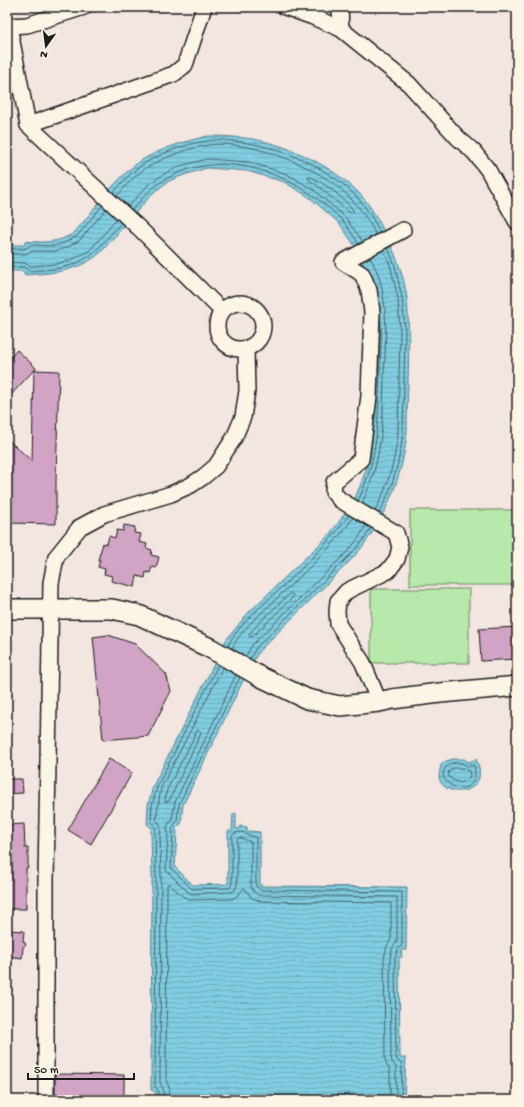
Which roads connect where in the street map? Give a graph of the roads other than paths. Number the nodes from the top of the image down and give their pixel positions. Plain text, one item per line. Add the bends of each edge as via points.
1 (83, 7) edge
2 (204, 7) edge
3 (285, 7) edge
4 (340, 7) edge
5 (8, 26) edge
6 (340, 29) junction
7 (28, 126) junction
8 (517, 222) edge
9 (403, 230) dead end
10 (222, 311) junction
11 (246, 349) junction
12 (7, 609) edge
13 (50, 610) junction
14 (517, 686) edge
15 (379, 702) junction
16 (46, 1100) edge

1 - 5 street via 27,25
2 - 7 street via 184,65 174,74
3 - 6 street
4 - 6 street
5 - 7 street
6 - 8 street via 408,84 474,152 488,170
7 - 10 street via 141,230
9 - 15 street via 343,262 362,274 369,290 372,312 369,396 360,459 334,482 332,492 340,500 396,533 400,547 388,571 347,592 338,601 338,624 362,663
10 - 11 street via 218,318 218,334 227,345
10 - 11 street via 236,303 244,303 258,311 264,325 263,332 255,345
11 - 13 street via 247,391 243,417 234,438 216,466 191,485 171,494 104,514 80,527 56,557 50,583
12 - 13 street
13 - 15 street via 112,609 139,615 210,648 307,699 340,706
13 - 16 street
14 - 15 street

